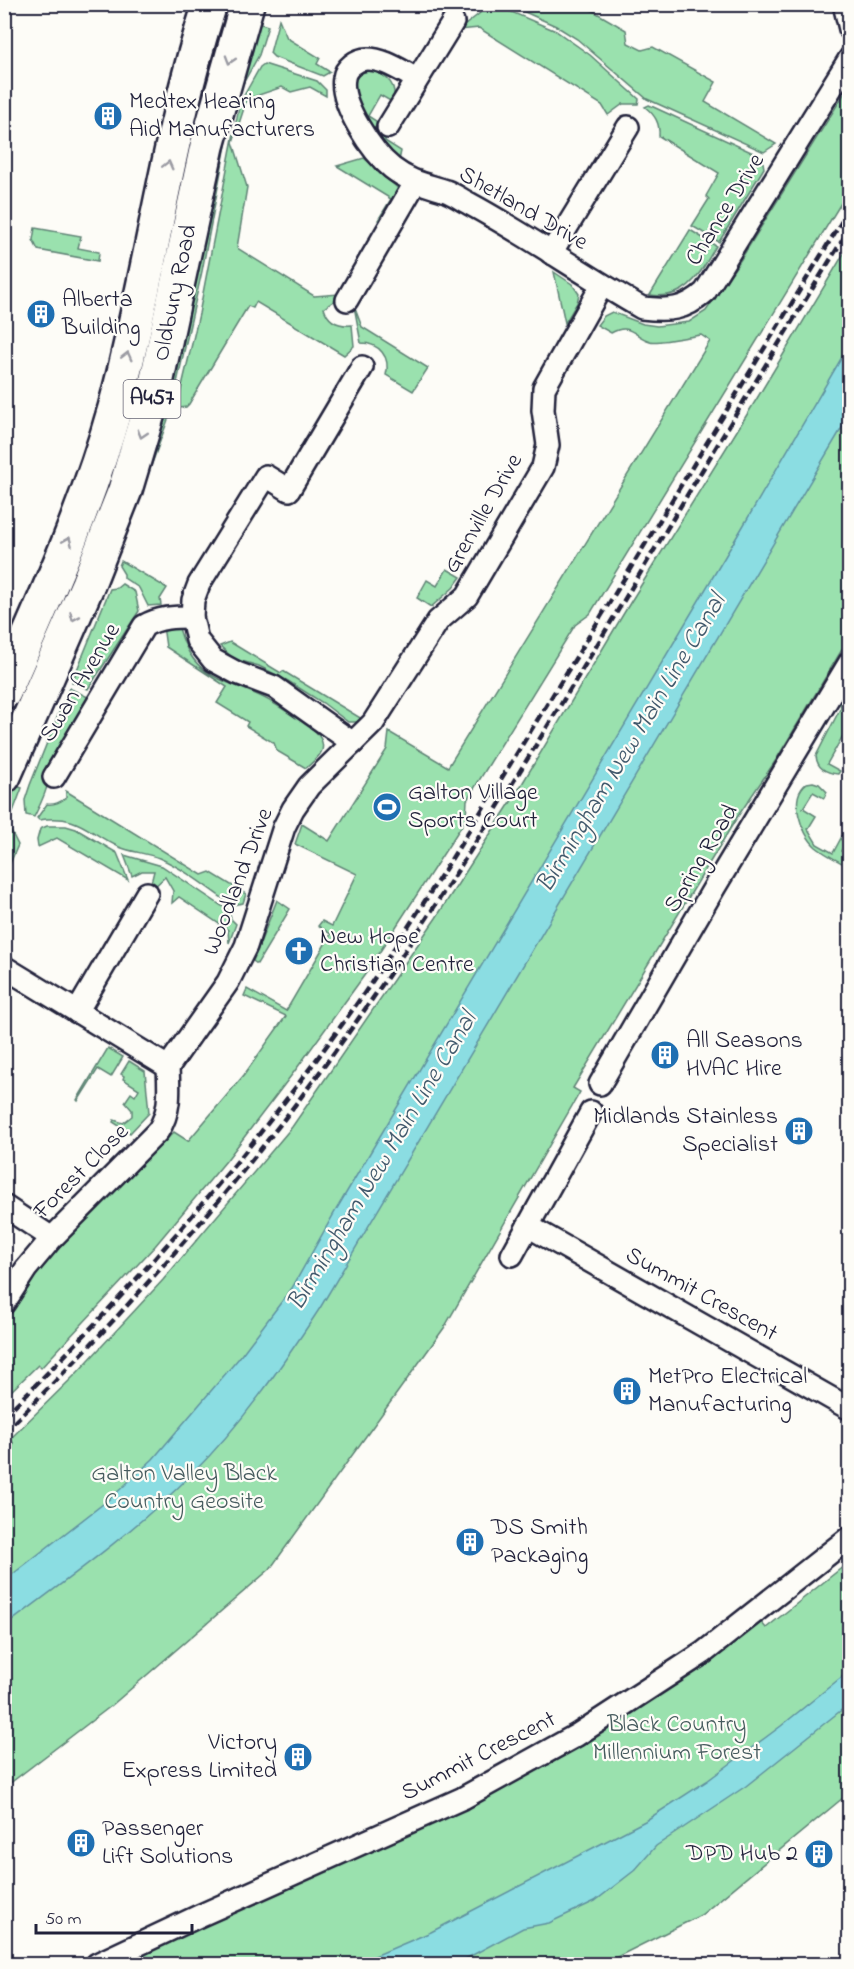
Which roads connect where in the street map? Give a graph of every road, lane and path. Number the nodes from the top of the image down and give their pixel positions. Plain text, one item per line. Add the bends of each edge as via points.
1 (210, 4) edge
2 (247, 4) edge
3 (844, 4) edge
4 (453, 22) dead end
5 (849, 28) edge
6 (849, 58) edge
7 (417, 80) junction
8 (388, 127) dead end
9 (628, 127) dead end
10 (415, 183) junction
11 (551, 253) junction
12 (602, 285) junction
13 (347, 300) dead end
14 (362, 367) dead end
15 (192, 617) junction
16 (849, 662) edge
17 (4, 692) edge
18 (353, 743) junction
19 (4, 776) edge
20 (54, 777) dead end
21 (147, 893) dead end
22 (4, 967) edge
23 (77, 1012) junction
24 (168, 1067) junction
25 (600, 1084) dead end
26 (591, 1112) dead end
27 (4, 1206) edge
28 (528, 1226) junction
29 (52, 1238) junction
30 (512, 1255) dead end
31 (4, 1303) edge
32 (849, 1409) edge
33 (849, 1537) edge
34 (97, 1965) edge

17 -> 1 main road, Oldbury Road / A457 via 90,487 114,408 163,184
2 -> 19 main road, Oldbury Road / A457 via 207,146 157,382 125,490
3 - 5 street
4 - 7 street
6 - 12 street, Chance Drive via 705,292 691,304 656,310 642,308
7 - 8 street
7 - 10 street, Shetland Drive via 376,59 362,59 344,75 343,90 360,130 375,152
9 - 11 street
10 - 11 street, Shetland Drive via 448,192
10 - 13 street
11 - 12 street, Shetland Drive
12 - 18 street, Grenville Drive via 544,388 548,446 543,467 467,596 438,621 373,723
14 - 15 street via 289,490 266,476 200,584 193,600
15 - 18 street via 197,640 213,660 274,687
15 - 20 street, Swan Avenue via 154,620 144,627
16 - 25 street, Spring Road
18 - 24 street, Woodland Drive via 309,786 293,809 246,946 228,982
21 - 23 street
22 - 23 street
23 - 24 street
24 - 29 street, Forest Close via 169,1105 158,1131
26 - 28 street
27 - 29 street
28 - 30 street
28 - 32 street, Summit Crescent
29 - 31 street, Forest Close
33 - 34 street, Summit Crescent via 703,1653 577,1735 463,1798

